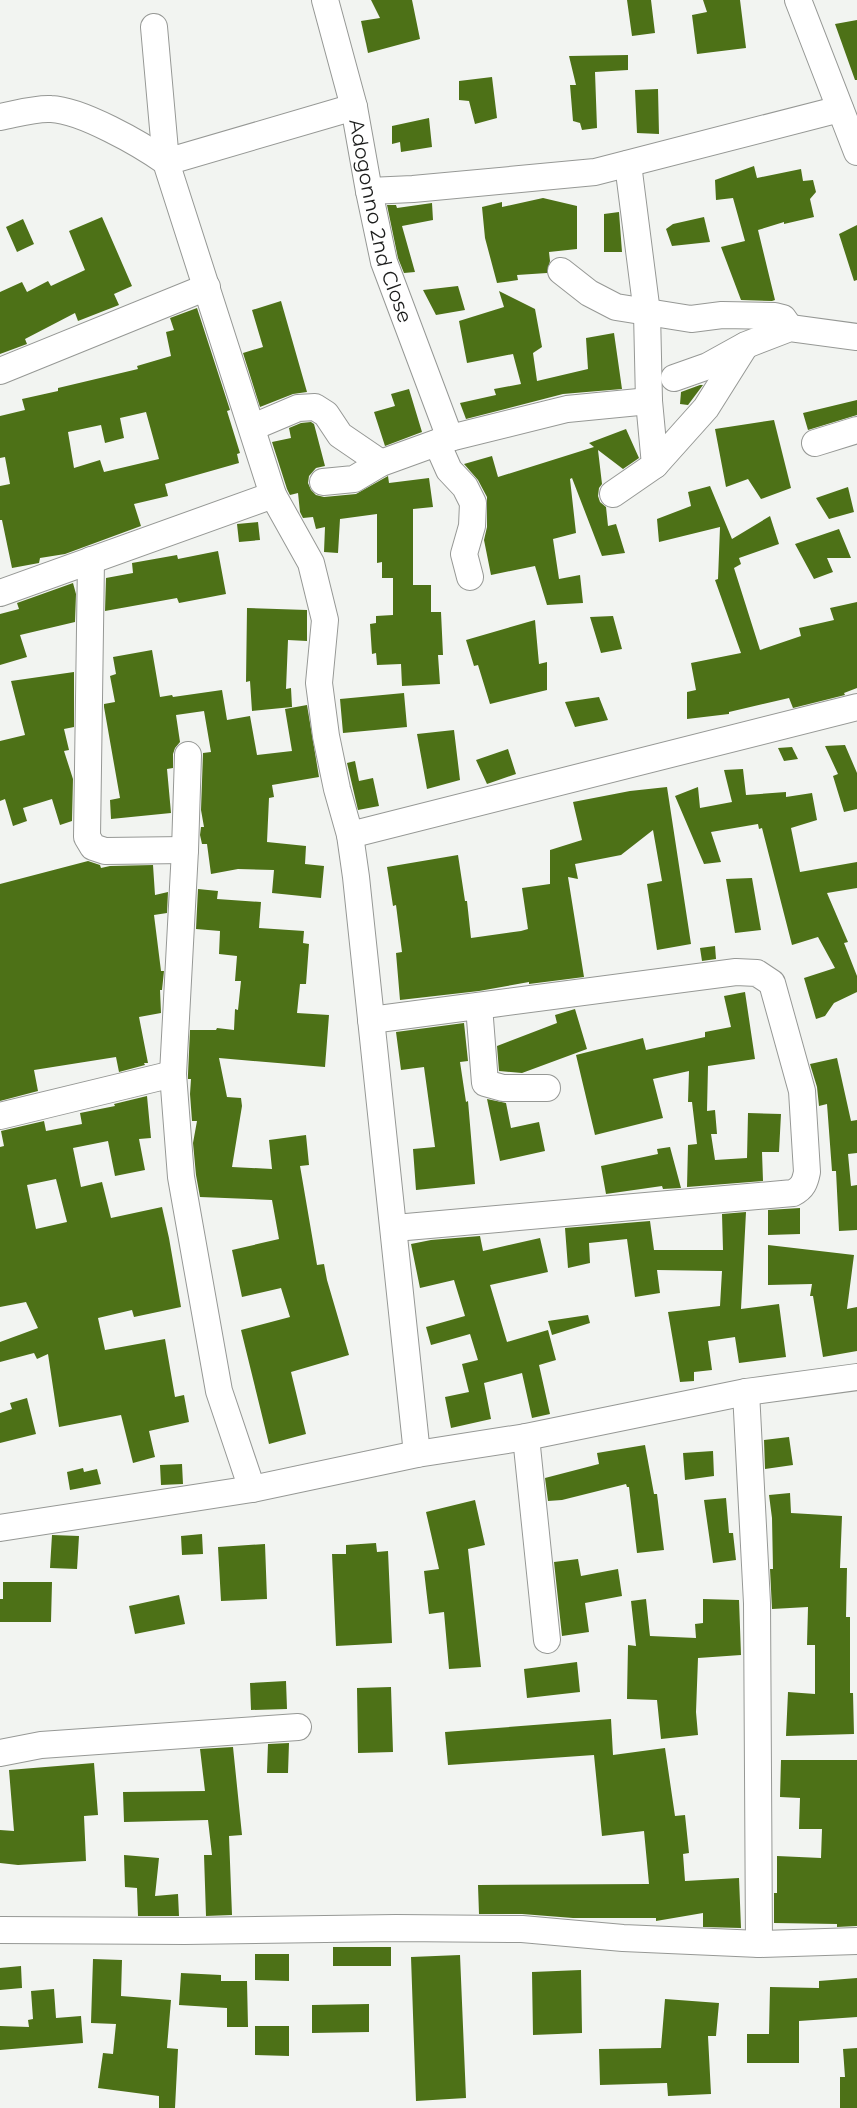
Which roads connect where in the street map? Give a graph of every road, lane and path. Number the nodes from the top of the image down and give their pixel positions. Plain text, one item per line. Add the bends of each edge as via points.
1 (325, 0) edge
2 (798, 0) edge
3 (154, 27) dead end
4 (354, 107) junction
5 (840, 109) junction
6 (0, 117) edge
7 (857, 152) edge
8 (166, 162) junction
9 (628, 164) junction
10 (369, 191) junction
11 (561, 271) dead end
12 (207, 287) junction
13 (647, 313) junction
14 (790, 328) junction
15 (857, 337) edge
16 (746, 345) junction
17 (0, 371) edge
18 (674, 378) dead end
19 (649, 401) junction
20 (253, 428) junction
21 (857, 430) edge
22 (443, 440) junction
23 (815, 443) dead end
24 (381, 463) junction
25 (655, 465) junction
26 (323, 482) dead end
27 (613, 494) dead end
28 (273, 495) junction
29 (91, 560) junction
30 (470, 577) dead end
31 (0, 594) edge
32 (857, 707) edge
33 (188, 755) dead end
34 (351, 835) junction
35 (185, 850) junction
36 (479, 1006) junction
37 (371, 1020) junction
38 (173, 1074) junction
39 (547, 1088) dead end
40 (0, 1116) edge
41 (395, 1228) junction
42 (857, 1377) edge
43 (746, 1392) junction
44 (526, 1437) junction
45 (417, 1454) junction
46 (252, 1489) junction
47 (0, 1527) edge
48 (547, 1640) dead end
49 (298, 1727) dead end
50 (0, 1753) edge
51 (0, 1930) edge
52 (857, 1941) edge
53 (759, 1944) junction

1 - 4 street, Adogonno 2nd Close
2 - 5 street
3 - 8 street
4 - 8 street
4 - 10 street, Adogonno 2nd Close
5 - 7 street
5 - 9 street
6 - 8 street via 51,109 69,112 119,133
8 - 12 street
9 - 10 street via 553,177
9 - 13 street
10 - 22 street, Adogonno 2nd Close via 384,262
11 - 13 street via 589,293 616,307
12 - 17 street
12 - 20 street
13 - 14 street via 691,319 775,316 783,318
13 - 19 street
14 - 15 street
14 - 16 street
16 - 18 street via 708,366
16 - 25 street via 706,408
19 - 22 street via 567,409
19 - 25 street
20 - 24 street via 298,408 315,407 326,414 340,435
20 - 28 street
21 - 23 street
22 - 24 street
22 - 30 street, Adogonno 2nd Close via 449,470 465,487 472,503 472,526 464,554
24 - 26 street via 354,479
25 - 27 street
28 - 29 street
28 - 34 street via 311,563 325,621 319,682 337,789
29 - 31 street
29 - 35 street via 87,837 93,847 105,851
32 - 34 street
33 - 35 street
34 - 37 street
35 - 38 street
36 - 37 street
36 - 39 street via 485,1083 503,1088
36 - 41 street via 736,972 757,973 772,983 802,1090 807,1172 804,1183 794,1193
37 - 41 street
38 - 40 street
38 - 46 street via 181,1177 219,1391
41 - 45 street
42 - 43 street
43 - 44 street
43 - 53 street via 757,1603
44 - 45 street
44 - 48 street
45 - 46 street
46 - 47 street
49 - 50 street via 41,1745
51 - 53 street via 522,1929
52 - 53 street

